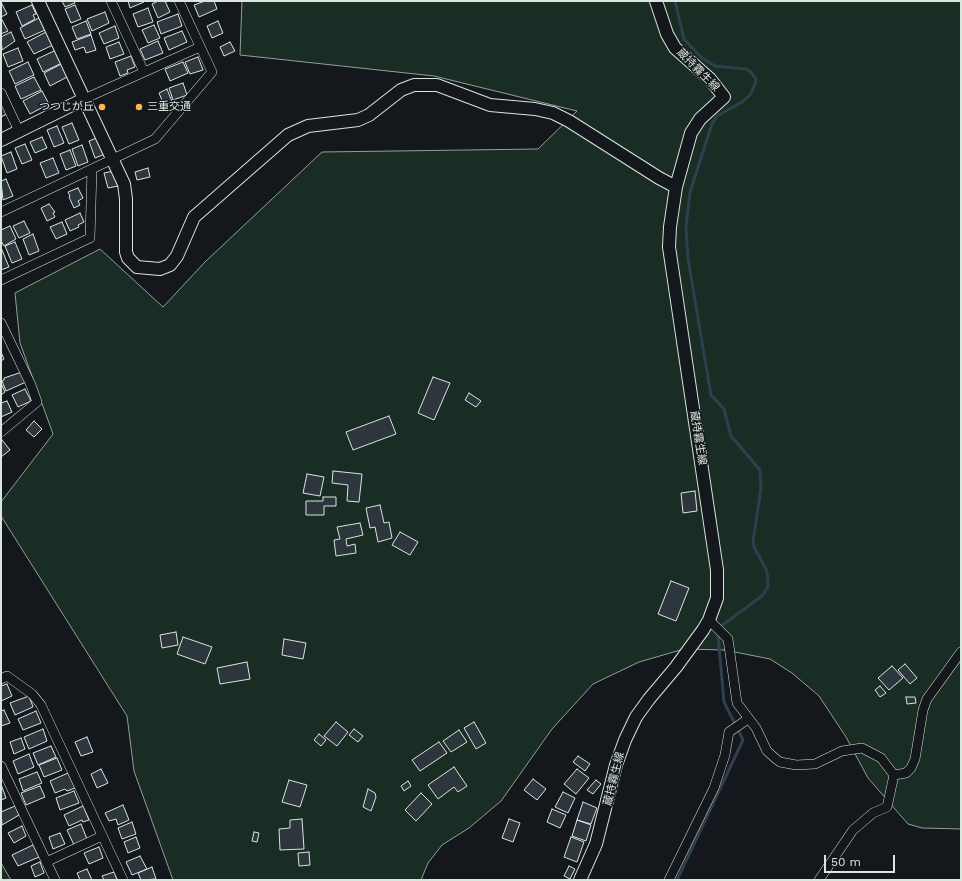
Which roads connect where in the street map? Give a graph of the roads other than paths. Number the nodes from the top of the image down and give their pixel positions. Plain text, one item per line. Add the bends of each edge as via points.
1 (38, 1) edge
2 (111, 1) edge
3 (179, 1) edge
4 (656, 1) edge
5 (200, 46) junction
6 (144, 72) junction
7 (1, 93) edge
8 (84, 99) junction
9 (19, 131) junction
10 (1, 140) edge
11 (114, 160) junction
12 (92, 169) junction
13 (676, 187) junction
14 (1, 212) edge
15 (1, 280) edge
16 (1, 324) edge
17 (1, 432) edge
18 (712, 622) junction
19 (961, 652) edge
20 (1, 679) edge
21 (745, 721) junction
22 (1, 766) edge
23 (894, 776) junction
24 (102, 836) junction
25 (46, 862) junction
26 (55, 880) edge
27 (123, 880) edge
28 (580, 880) edge
29 (669, 880) edge
30 (819, 880) edge

1 - 8 street
2 - 6 street
3 - 5 street
4 - 13 street, 蔵持霧生線 via 667,34 675,48 710,79 724,97 707,111 695,126
5 - 6 street
5 - 11 street via 212,72 155,139
6 - 8 street
7 - 9 street
8 - 9 street
8 - 11 street
9 - 10 street
11 - 12 street
11 - 13 street via 125,190 125,246 128,258 137,267 153,270 165,268 173,262 194,217 288,135 308,126 351,122 364,118 401,90 414,85 437,85 490,106 553,113
12 - 14 street
12 - 15 street via 90,238
13 - 18 street, 蔵持霧生線 via 669,247 717,570 717,598
16 - 17 street via 37,402
18 - 21 street via 726,634 730,645 737,703
18 - 28 street, 蔵持霧生線 via 636,717 620,750 601,828
19 - 23 street via 927,699 911,768 906,773
20 - 24 street via 6,676 32,694 41,705
21 - 23 street via 756,728 767,751 780,762 796,765 815,764 842,751 862,748 881,758
21 - 29 street via 732,729 727,736 725,755 714,788
22 - 25 street
23 - 30 street via 887,807 873,813 853,830
24 - 25 street
24 - 27 street
25 - 26 street

